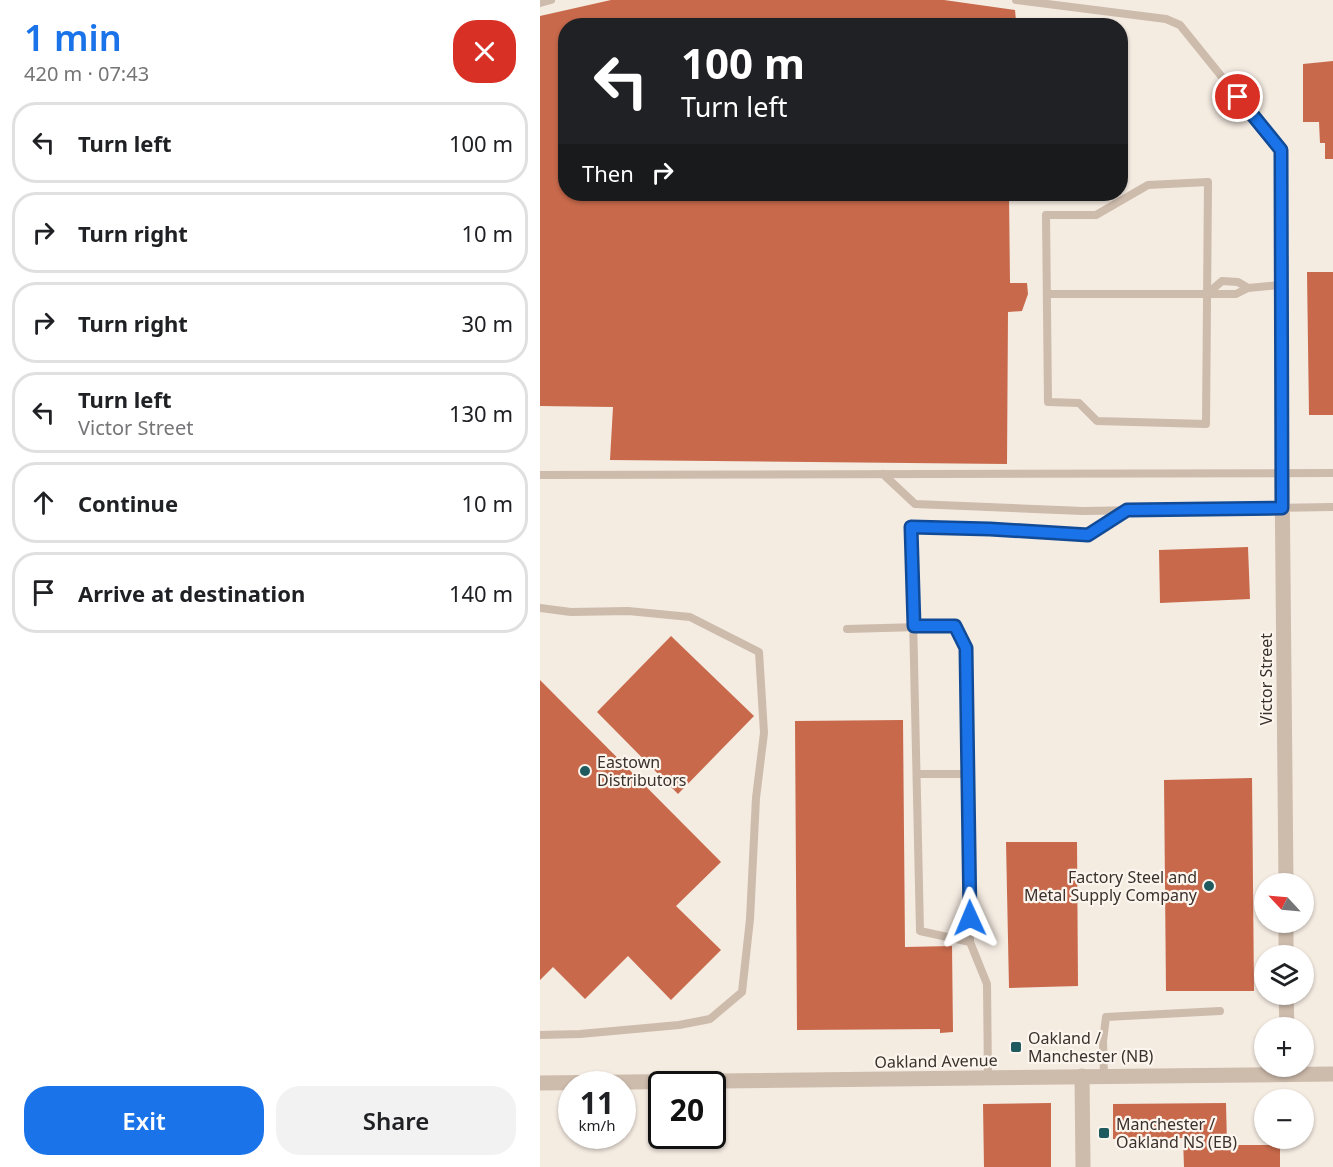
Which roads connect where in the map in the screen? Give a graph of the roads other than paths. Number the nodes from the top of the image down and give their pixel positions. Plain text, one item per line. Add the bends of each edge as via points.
1 (551, 0) edge
2 (1016, 0) edge
3 (540, 3) edge
4 (1128, 197) edge
5 (1120, 201) edge
6 (1280, 285) junction
7 (1248, 288) junction
8 (1047, 294) junction
9 (1207, 294) junction
10 (1333, 473) edge
11 (883, 474) junction
12 (1282, 474) junction
13 (540, 475) edge
14 (1333, 507) edge
15 (1282, 508) junction
16 (1127, 510) junction
17 (540, 608) edge
18 (914, 626) junction
19 (847, 629) dead end
20 (917, 774) junction
21 (968, 774) junction
22 (1286, 873) edge
23 (970, 942) junction
24 (1220, 1011) dead end
25 (540, 1035) edge
26 (1254, 1071) edge
27 (1314, 1072) edge
28 (1333, 1074) edge
29 (1104, 1075) junction
30 (1082, 1076) junction
31 (988, 1079) junction
32 (540, 1083) edge
33 (1083, 1167) edge

1 - 3 lane
2 - 6 lane via 1166,18 1180,25 1281,150
4 - 9 lane via 1148,185 1208,182
5 - 8 lane via 1096,215 1046,215
6 - 7 lane
6 - 12 lane
7 - 9 lane via 1236,294
7 - 9 lane via 1238,282 1222,281
8 - 9 lane
8 - 9 lane via 1048,402 1079,403 1098,421 1206,424
10 - 12 lane
11 - 12 lane
11 - 13 lane
11 - 16 lane via 915,504
12 - 15 street, Victor Street
14 - 15 lane
15 - 16 lane
15 - 22 street, Victor Street
16 - 18 lane via 1088,535 911,527
17 - 25 lane via 690,617 759,652 764,733 742,992 711,1019
18 - 19 lane
18 - 20 lane
18 - 21 lane via 955,626 966,648
20 - 21 lane
20 - 23 lane via 920,931
21 - 23 lane
23 - 31 lane via 987,984
24 - 29 lane via 1106,1017
26 - 29 street, Oakland Avenue
27 - 28 street, Oakland Avenue
29 - 30 street, Oakland Avenue
30 - 31 street, Oakland Avenue
30 - 33 street
31 - 32 street, Oakland Avenue

